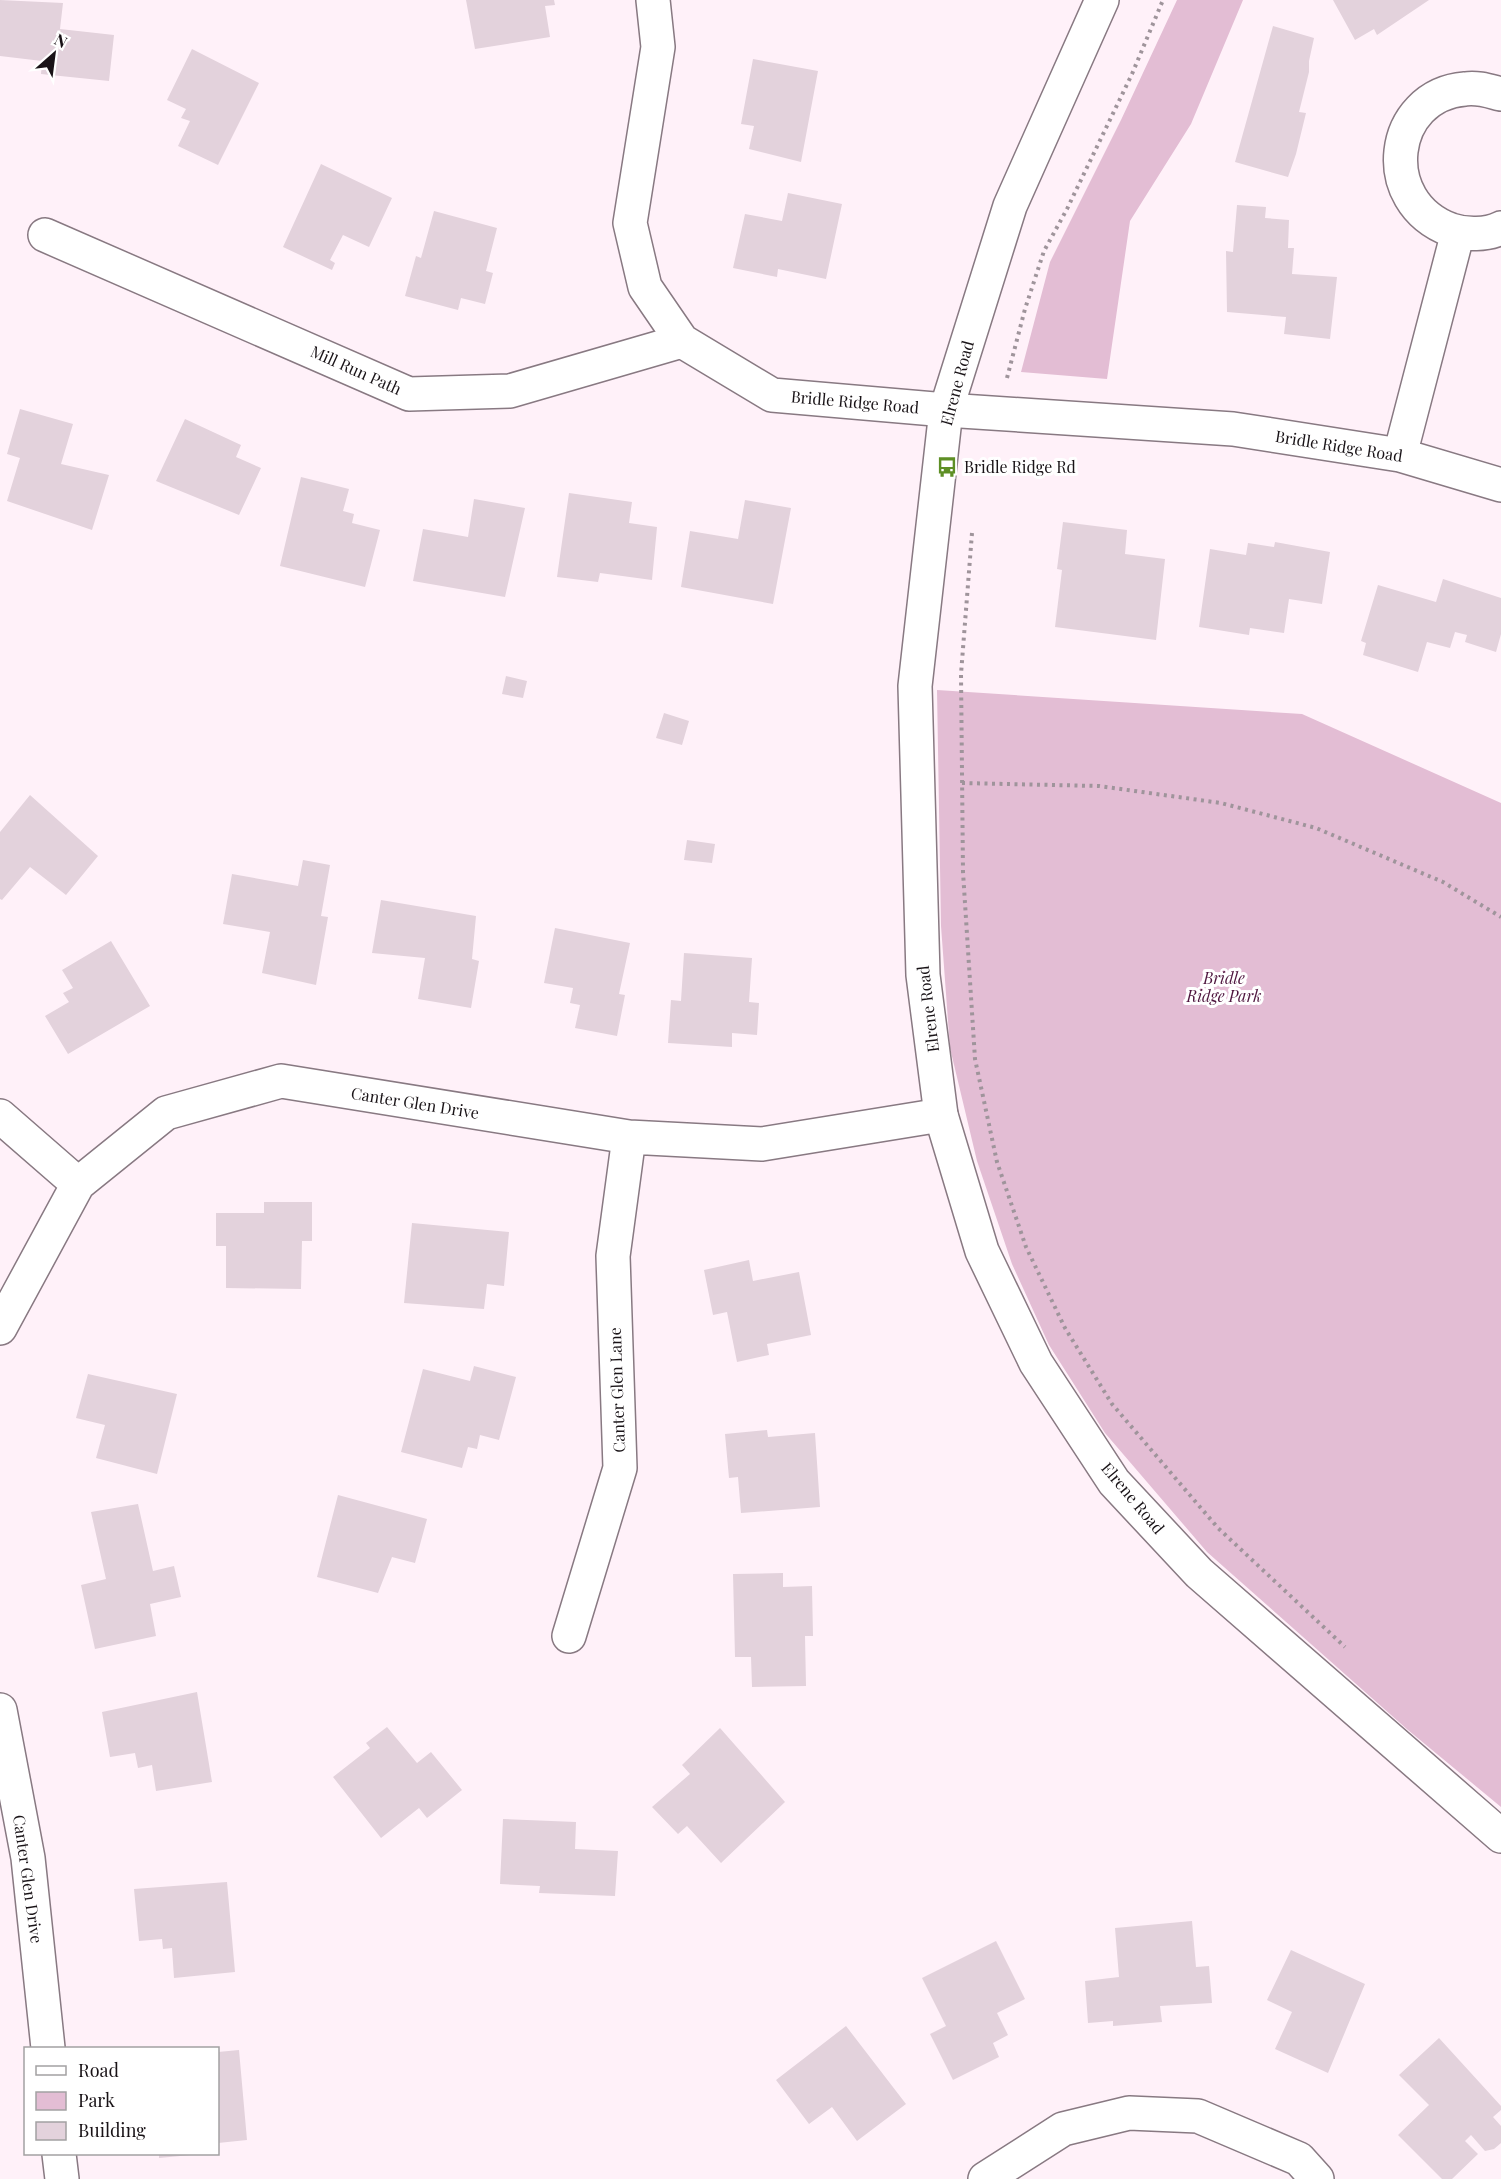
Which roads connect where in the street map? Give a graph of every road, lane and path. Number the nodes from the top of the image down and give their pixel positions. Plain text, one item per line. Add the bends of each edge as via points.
1 (653, 0) edge
2 (1102, 0) edge
3 (1163, 0) edge
4 (1501, 94) edge
5 (1501, 228) edge
6 (1458, 232) junction
7 (45, 235) dead end
8 (682, 341) junction
9 (946, 410) junction
10 (995, 413) junction
11 (1400, 455) junction
12 (1501, 485) edge
13 (973, 530) dead end
14 (962, 783) junction
15 (1501, 917) edge
16 (941, 1115) junction
17 (0, 1116) edge
18 (629, 1137) junction
19 (78, 1184) junction
20 (0, 1328) edge
21 (569, 1636) dead end
22 (1349, 1650) dead end
23 (0, 1710) edge
24 (1501, 1836) edge
25 (48, 2047) edge
26 (59, 2155) edge
27 (62, 2179) edge
28 (985, 2179) edge
29 (1317, 2179) edge

1 - 8 street, Bridle Ridge Road via 658,47 630,223 645,287
2 - 9 street, Elrene Road via 1010,206
3 - 10 path via 1132,74 1044,251
4 - 6 street via 1464,88 1446,93 1429,102 1406,131 1400,167 1412,202 1440,226
5 - 6 street via 1477,234
6 - 11 street
7 - 8 street, Mill Run Path via 409,394 510,391
8 - 9 street, Bridle Ridge Road via 772,395
9 - 10 street, Bridle Ridge Road
9 - 16 street, Elrene Road via 915,686 922,975
10 - 11 street, Bridle Ridge Road via 1233,429
11 - 12 street, Bridle Ridge Road
13 - 14 path via 961,674
14 - 15 path via 1099,786 1221,803 1316,828 1443,882
14 - 22 path via 963,872 975,1059 998,1162 1026,1247 1065,1328 1112,1404 1218,1528
16 - 18 street, Canter Glen Drive via 762,1144
16 - 24 street, Elrene Road via 982,1251 1036,1363 1114,1482 1199,1573
17 - 19 street
18 - 19 street, Canter Glen Drive via 281,1081 166,1113
18 - 21 street, Canter Glen Lane via 613,1256 620,1468
19 - 20 street, Canter Glen Drive
23 - 25 street, Canter Glen Drive via 28,1858
26 - 27 street
28 - 29 street via 1063,2129 1129,2113 1198,2116 1299,2159

